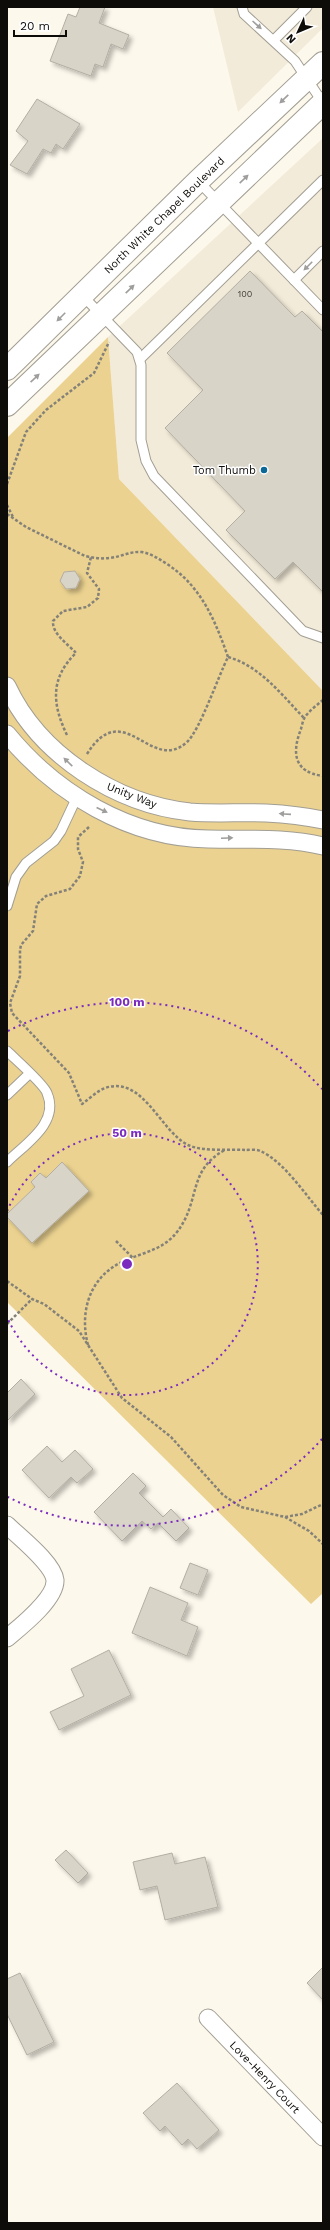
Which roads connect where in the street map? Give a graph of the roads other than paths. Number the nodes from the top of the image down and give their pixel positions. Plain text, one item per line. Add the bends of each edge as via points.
1 (242, 7) edge
2 (307, 7) edge
3 (274, 40) junction
4 (323, 63) edge
5 (306, 78) junction
6 (323, 103) edge
7 (323, 180) edge
8 (198, 182) junction
9 (219, 203) junction
10 (258, 244) junction
11 (323, 251) edge
12 (294, 280) junction
13 (82, 295) junction
14 (323, 310) edge
15 (108, 322) junction
16 (140, 359) junction
17 (7, 369) edge
18 (7, 405) edge
19 (323, 638) edge
20 (7, 686) edge
21 (7, 734) edge
22 (91, 778) junction
23 (77, 799) junction
24 (323, 820) edge
25 (323, 846) edge
26 (7, 906) edge
27 (7, 1051) edge
28 (29, 1074) junction
29 (7, 1095) edge
30 (7, 1162) edge
31 (7, 1525) edge
32 (7, 1638) edge
33 (208, 2018) dead end
34 (323, 2137) edge

1 -> 3 lane via 244,14
2 - 3 lane
3 - 5 lane
4 - 5 main road, North White Chapel Boulevard
5 - 6 lane
5 -> 8 main road, North White Chapel Boulevard
9 -> 6 main road
7 - 10 lane
8 - 9 lane
8 - 13 main road, North White Chapel Boulevard
9 - 10 lane
15 -> 9 main road
10 - 12 lane
10 - 16 lane
11 -> 12 lane
12 - 14 lane
13 - 15 lane
13 -> 17 main road, North White Chapel Boulevard
15 - 16 lane via 137,352
18 -> 15 main road
16 - 19 lane via 141,440 146,461 154,476 303,631
22 -> 20 street, Unity Way via 76,769 39,732 23,713
21 - 23 street via 40,771
22 - 23 street
24 -> 22 street, Unity Way via 297,815 171,809 140,800
23 -> 25 street via 128,822 176,836 298,840
23 - 26 lane via 54,840 26,863 16,877
27 - 28 lane
28 - 29 lane
28 - 30 lane via 47,1093 50,1116 44,1126
31 - 32 street via 46,1562 55,1579 53,1590 33,1615
33 - 34 street, Love-Henry Court

